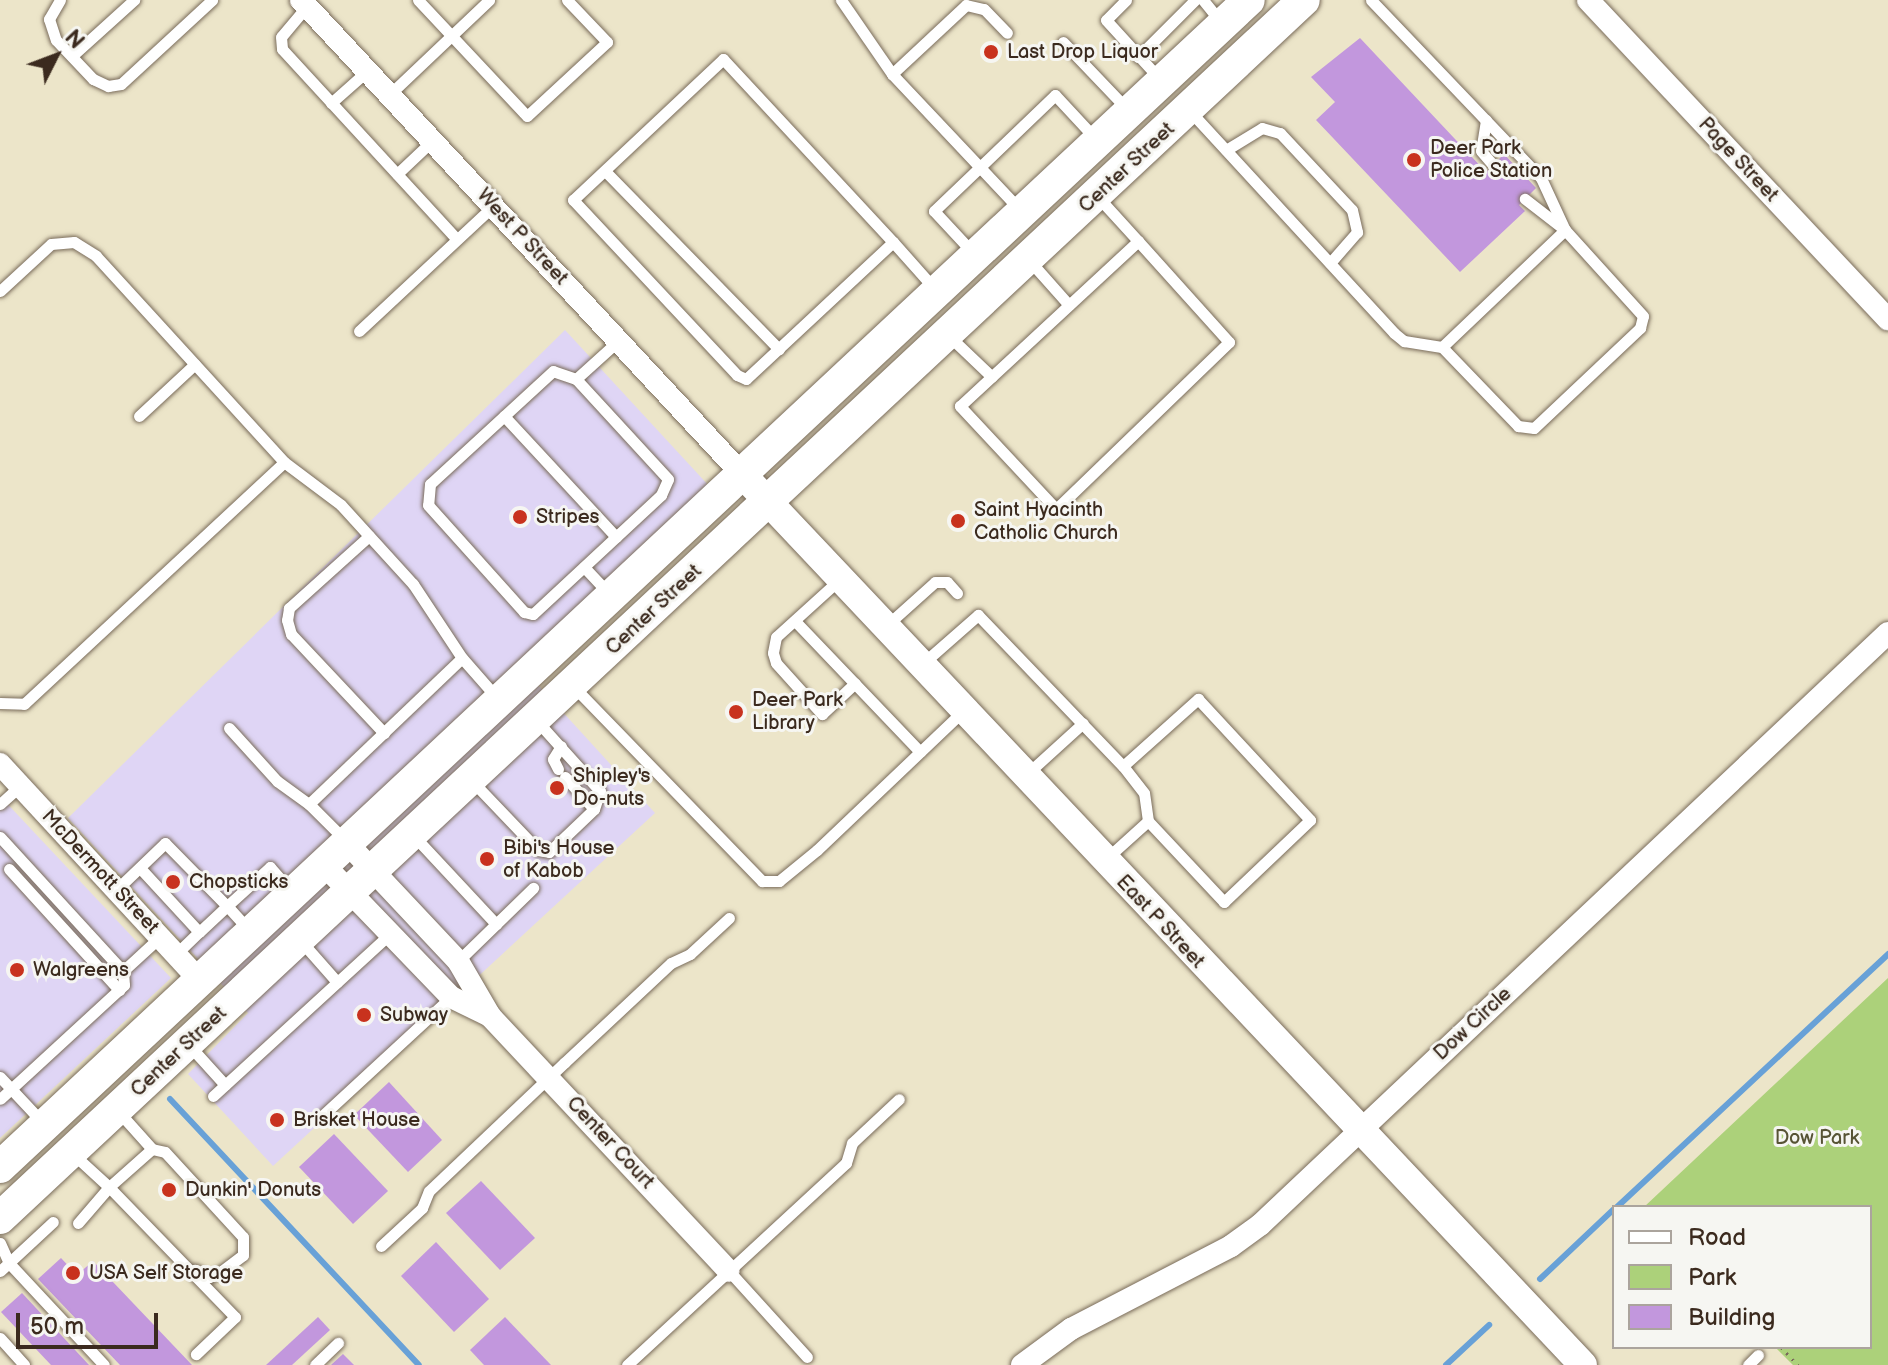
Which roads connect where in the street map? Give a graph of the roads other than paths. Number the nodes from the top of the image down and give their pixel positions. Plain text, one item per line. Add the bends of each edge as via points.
1 (60, 0) edge
2 (134, 0) edge
3 (212, 0) edge
4 (418, 0) edge
5 (489, 0) edge
6 (1126, 0) edge
7 (1195, 0) edge
8 (1249, 0) edge
9 (1304, 0) edge
10 (1371, 0) edge
11 (1588, 0) edge
12 (570, 1) edge
13 (847, 2) edge
14 (304, 3) edge
15 (1215, 18) edge
16 (1007, 33) dead end
17 (451, 36) junction
18 (1063, 42) dead end
19 (72, 56) junction
20 (1138, 57) junction
21 (1244, 57) junction
22 (367, 71) junction
23 (892, 74) junction
24 (1162, 81) junction
25 (389, 95) junction
26 (331, 103) junction
27 (1189, 110) junction
28 (1130, 112) junction
29 (1486, 120) junction
30 (432, 141) junction
31 (1098, 141) junction
32 (1226, 150) junction
33 (1493, 165) dead end
34 (980, 167) junction
35 (605, 171) junction
36 (397, 174) junction
37 (1097, 196) junction
38 (1525, 199) dead end
39 (493, 206) junction
40 (1022, 212) junction
41 (1565, 230) junction
42 (457, 239) junction
43 (1138, 241) junction
44 (893, 242) junction
45 (1039, 250) junction
46 (976, 255) junction
47 (1330, 263) junction
48 (0, 291) edge
49 (931, 297) junction
50 (1069, 305) junction
51 (1888, 319) edge
52 (359, 331) dead end
53 (950, 334) junction
54 (618, 341) junction
55 (1442, 347) junction
56 (779, 349) junction
57 (195, 364) junction
58 (992, 377) junction
59 (576, 379) junction
60 (139, 416) dead end
61 (504, 416) junction
62 (284, 462) junction
63 (742, 474) junction
64 (769, 503) junction
65 (369, 536) junction
66 (616, 537) junction
67 (584, 567) junction
68 (840, 579) junction
69 (957, 593) dead end
70 (611, 596) junction
71 (795, 621) junction
72 (885, 627) junction
73 (1888, 633) edge
74 (462, 658) junction
75 (921, 665) junction
76 (855, 683) junction
77 (572, 686) junction
78 (500, 700) junction
79 (0, 703) edge
80 (963, 711) junction
81 (536, 720) junction
82 (1083, 723) junction
83 (229, 728) dead end
84 (384, 733) junction
85 (561, 746) junction
86 (920, 752) junction
87 (0, 764) edge
88 (1123, 766) junction
89 (1025, 776) junction
90 (471, 780) junction
91 (20, 786) junction
92 (0, 804) edge
93 (309, 804) junction
94 (594, 809) junction
95 (1148, 821) junction
96 (412, 835) junction
97 (0, 837) edge
98 (347, 843) junction
99 (20, 859) junction
100 (1104, 861) junction
101 (324, 865) junction
102 (140, 868) junction
103 (374, 871) junction
104 (4, 873) edge
105 (533, 888) dead end
106 (116, 890) junction
107 (293, 893) junction
108 (350, 893) junction
109 (227, 906) junction
110 (729, 918) dead end
111 (496, 924) junction
112 (199, 932) junction
113 (251, 932) junction
114 (431, 932) junction
115 (389, 935) junction
116 (160, 937) junction
117 (300, 940) junction
118 (176, 954) junction
119 (408, 954) junction
120 (458, 961) junction
121 (123, 971) junction
122 (200, 981) junction
123 (337, 982) junction
124 (119, 990) junction
125 (451, 997) junction
126 (225, 1009) junction
127 (490, 1016) junction
128 (188, 1044) junction
129 (0, 1077) edge
130 (548, 1078) junction
131 (225, 1085) junction
132 (11, 1089) junction
133 (213, 1096) dead end
134 (0, 1099) edge
135 (899, 1099) dead end
136 (117, 1110) junction
137 (323, 1115) dead end
138 (45, 1125) junction
139 (1360, 1130) junction
140 (152, 1149) junction
141 (71, 1152) junction
142 (0, 1167) edge
143 (109, 1187) junction
144 (0, 1218) edge
145 (53, 1222) dead end
146 (78, 1223) dead end
147 (0, 1243) edge
148 (381, 1246) dead end
149 (4, 1267) edge
150 (190, 1269) junction
151 (729, 1271) junction
152 (0, 1338) edge
153 (338, 1343) dead end
154 (196, 1354) dead end
155 (1758, 1355) dead end
156 (807, 1357) dead end
157 (24, 1365) edge
158 (104, 1365) edge
159 (315, 1365) edge
160 (627, 1365) edge
161 (1022, 1365) edge
162 (1583, 1365) edge
163 (1748, 1365) edge

1 - 19 lane via 49,19 56,40
2 - 19 lane
3 - 19 lane via 121,84 108,86 93,79
4 - 17 lane
5 - 17 lane
6 - 20 lane via 1106,20
7 - 20 lane
8 - 15 main road, Center Street
9 - 21 main road, Center Street
10 - 29 lane
11 - 51 street, Page Street
12 - 17 lane via 607,42 527,116
13 - 23 lane
14 - 22 street, West P Street
14 - 26 lane via 281,37 282,49
15 - 21 main road
15 - 24 main road, Center Street
16 - 23 lane via 984,9 966,5
17 - 25 lane
18 - 28 lane
20 - 24 lane
21 - 27 main road, Center Street
22 - 25 street, West P Street
22 - 26 lane
23 - 34 lane
24 - 27 main road
24 - 28 main road, Center Street
25 - 30 street, West P Street
26 - 36 lane
27 - 32 lane
27 - 37 main road, Center Street
28 - 31 main road, Center Street
29 - 33 lane via 1481,151
29 - 41 lane via 1541,178
30 - 36 lane
30 - 39 street, West P Street
31 - 34 lane via 1055,95
31 - 40 main road, Center Street
32 - 47 lane
32 - 47 lane via 1262,128 1280,133 1352,210 1357,232
34 - 40 lane
34 - 46 lane via 934,211
35 - 44 lane via 723,59
35 - 56 lane
35 - 56 lane via 573,200 737,375 752,377
36 - 42 lane
37 - 43 lane
37 - 45 main road, Center Street
38 - 41 lane
39 - 42 lane
39 - 54 street, West P Street
40 - 45 main road
40 - 46 main road, Center Street
41 - 55 lane
41 - 55 lane via 1641,312 1642,324 1538,424 1518,426
42 - 52 lane
43 - 50 lane
43 - 58 lane via 1229,342 1056,509 960,406
44 - 49 lane
44 - 56 lane
45 - 50 lane
45 - 53 main road, Center Street
46 - 49 main road, Center Street
47 - 55 lane via 1404,341
48 - 57 lane via 51,244 74,242 96,256
49 - 53 main road
49 - 63 main road, Center Street
50 - 58 lane
53 - 58 lane
53 - 64 main road, Center Street
54 - 59 lane
54 - 63 street, West P Street
57 - 60 lane
57 - 62 lane
59 - 61 lane via 553,371
59 - 66 lane via 668,479 661,495
61 - 66 lane
61 - 67 lane via 430,484 428,505 524,612 533,614
62 - 65 lane via 341,505
62 - 79 lane via 24,704
63 - 64 street, East P Street
63 - 70 main road, Center Street
64 - 68 street, East P Street
64 - 77 main road, Center Street
65 - 74 lane via 413,584
65 - 84 lane via 289,608 291,634
66 - 67 lane
67 - 70 lane
68 - 71 lane
68 - 72 street, East P Street
69 - 72 lane via 947,582 935,582
70 - 78 main road, Center Street
71 - 76 lane
71 - 76 lane via 776,637 773,653 822,714
72 - 75 street, East P Street
73 - 139 street, Dow Circle
74 - 78 lane
74 - 84 lane
75 - 80 street, East P Street
75 - 82 lane via 975,612
76 - 86 lane
77 - 81 main road, Center Street
77 - 86 lane via 762,881 779,881 817,850
78 - 98 main road, Center Street
80 - 86 lane
80 - 89 street, East P Street
81 - 85 lane
81 - 90 main road, Center Street
82 - 88 lane
82 - 89 lane
83 - 93 lane via 277,781
84 - 93 lane
85 - 94 lane via 600,791
85 - 94 lane via 553,759
87 - 91 street, McDermott Street
88 - 95 lane via 1144,793
88 - 95 lane via 1198,699 1310,820 1224,902
89 - 100 street, East P Street
90 - 94 lane via 544,854
90 - 96 main road, Center Street
91 - 92 lane
91 - 106 street, McDermott Street
93 - 98 lane
95 - 100 lane
96 - 103 main road, Center Street
96 - 111 lane
97 - 99 lane
98 - 101 main road, Center Street
98 - 103 street, Center Court
99 - 104 lane
99 - 121 lane
100 - 139 street, East P Street
101 - 107 main road, Center Street
101 - 108 street, Center Court
102 - 106 lane
102 - 109 lane via 165,843
102 - 112 lane
103 - 108 main road, Center Street
103 - 114 street, Center Court
104 - 124 lane
105 - 111 lane
106 - 116 street, McDermott Street
107 - 109 lane via 270,867
107 - 113 main road, Center Street
108 - 115 street, Center Court
108 - 117 main road, Center Street
109 - 112 lane
109 - 113 lane
110 - 130 lane via 690,954 671,963
111 - 120 lane
112 - 118 lane
113 - 122 main road, Center Street
114 - 119 street
114 - 120 street, Center Court
115 - 119 street, Center Court
115 - 123 lane
116 - 118 street, McDermott Street
116 - 121 lane
117 - 123 lane
117 - 126 main road, Center Street
118 - 122 street, McDermott Street
119 - 125 street, Center Court
120 - 127 street, Center Court
121 - 124 lane
122 - 126 main road
122 - 138 main road, Center Street
123 - 131 lane
124 - 132 lane
125 - 127 street, Center Court
125 - 137 lane
126 - 128 main road, Center Street
127 - 130 street, Center Court
128 - 131 lane
128 - 136 main road, Center Street
129 - 132 lane
130 - 148 lane via 429,1191 422,1208
130 - 151 street, Center Court
131 - 133 lane
132 - 134 lane
132 - 138 lane
135 - 151 lane via 852,1143 846,1163
136 - 140 lane
136 - 141 main road, Center Street
138 - 142 main road, Center Street
139 - 161 street, Dow Circle via 1231,1246 1071,1329
139 - 162 street, East P Street
140 - 143 lane
140 - 150 lane via 165,1152 243,1237 243,1255 222,1271 209,1277
141 - 143 lane
141 - 144 main road, Center Street
143 - 146 lane
143 - 150 lane
145 - 149 lane
147 - 149 lane
149 - 158 lane
150 - 154 lane via 235,1317
151 - 156 lane
151 - 160 lane
152 - 157 lane
153 - 159 lane
155 - 163 lane

